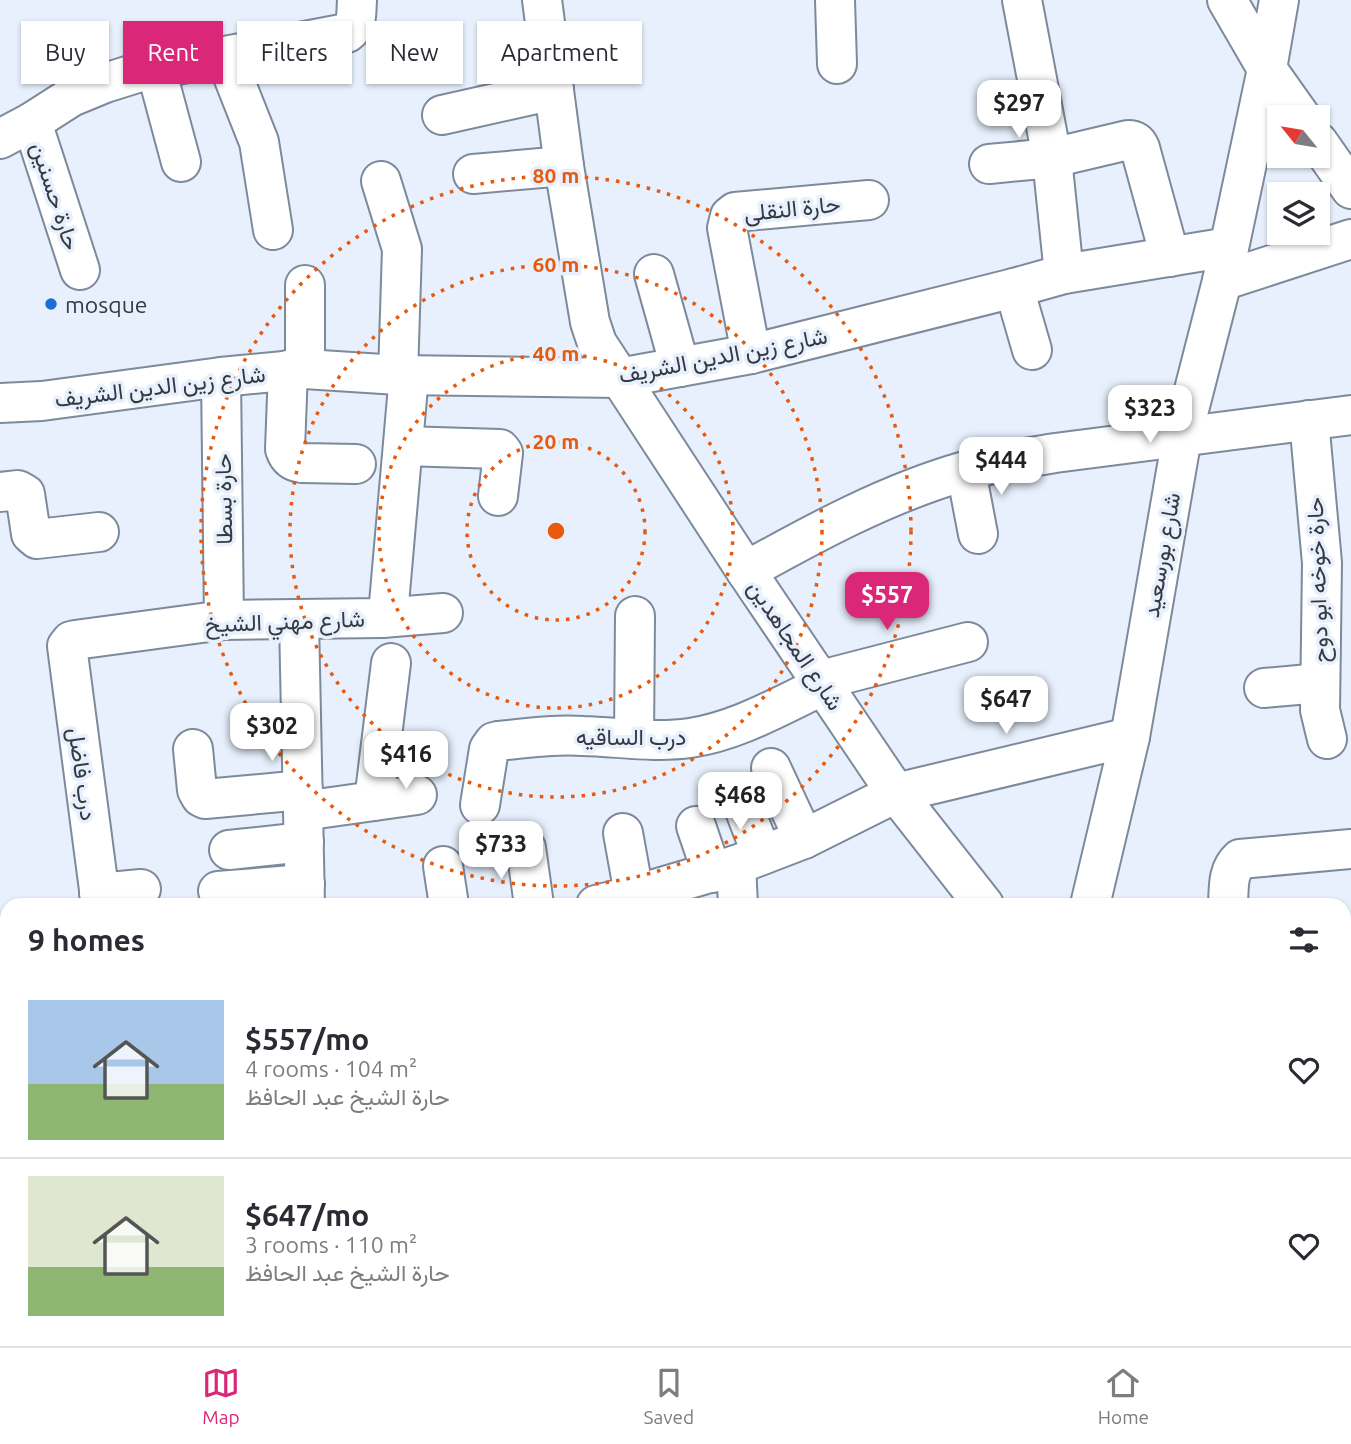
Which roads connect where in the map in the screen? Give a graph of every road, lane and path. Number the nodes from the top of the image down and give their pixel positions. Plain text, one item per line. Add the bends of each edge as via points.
1 (542, 0) edge
2 (835, 0) edge
3 (1022, 0) edge
4 (1227, 0) edge
5 (1279, 0) edge
6 (361, 20) edge
7 (225, 56) joint
8 (837, 64) dead end
9 (1267, 69) junction
10 (123, 77) edge
11 (160, 84) edge
12 (554, 90) junction
13 (1292, 105) edge
14 (442, 115) dead end
15 (16, 130) edge
16 (1052, 158) junction
17 (1330, 159) edge
18 (181, 162) dead end
19 (989, 164) dead end
20 (565, 166) junction
21 (473, 174) dead end
22 (381, 181) dead end
23 (1351, 189) edge
24 (869, 200) dead end
25 (273, 230) dead end
26 (1351, 239) edge
27 (1170, 257) junction
28 (1225, 264) junction
29 (79, 270) dead end
30 (654, 274) dead end
31 (1064, 274) junction
32 (305, 285) dead end
33 (1014, 288) junction
34 (1032, 350) dead end
35 (751, 354) junction
36 (680, 367) junction
37 (296, 369) junction
38 (403, 375) junction
39 (221, 377) junction
40 (619, 378) junction
41 (0, 403) edge
42 (1351, 415) edge
43 (1309, 420) junction
44 (1182, 437) junction
45 (403, 446) junction
46 (356, 464) dead end
47 (966, 471) junction
48 (0, 492) edge
49 (498, 496) dead end
50 (99, 532) dead end
51 (978, 534) dead end
52 (1336, 564) edge
53 (746, 571) junction
54 (443, 613) dead end
55 (635, 616) dead end
56 (382, 618) junction
57 (224, 620) junction
58 (299, 620) junction
59 (968, 642) dead end
60 (69, 643) joint
61 (391, 663) dead end
62 (823, 683) junction
63 (1320, 683) junction
64 (1264, 688) dead end
65 (1130, 737) junction
66 (634, 739) junction
67 (1327, 739) dead end
68 (193, 749) dead end
69 (771, 768) dead end
70 (895, 793) junction
71 (417, 795) dead end
72 (374, 801) junction
73 (480, 805) dead end
74 (744, 808) dead end
75 (303, 814) junction
76 (696, 826) dead end
77 (623, 833) dead end
78 (804, 839) junction
79 (526, 848) dead end
80 (1351, 849) edge
81 (229, 850) dead end
82 (737, 864) junction
83 (443, 866) dead end
84 (141, 889) dead end
85 (218, 891) dead end
86 (305, 894) edge
87 (100, 898) edge
88 (104, 898) edge
89 (448, 898) edge
90 (533, 898) edge
91 (635, 898) edge
92 (641, 898) edge
93 (738, 898) edge
94 (978, 898) edge
95 (1099, 898) edge
96 (1229, 898) edge

1 - 12 street, شارع المجاهدين
2 - 8 street
3 - 16 street
4 - 9 street
5 - 9 street, شارع بورسعيد
6 - 7 street via 347,33
7 - 25 street via 262,150
9 - 13 street
9 - 28 street, شارع بورسعيد
10 - 15 street via 71,97
11 - 18 street
12 - 14 street
12 - 20 street, شارع المجاهدين
15 - 29 street, حارة حسنين
16 - 19 street
16 - 27 street via 1128,139 1138,142
16 - 31 street
17 - 23 street
20 - 21 street
20 - 40 street, شارع المجاهدين via 590,323
22 - 38 street, شارع مهني الشيخ via 402,249
24 - 35 street, حارة النقلى via 730,216 727,228
26 - 28 street, شارع زين الدين الشريف
27 - 28 street, شارع زين الدين الشريف
27 - 31 street, شارع زين الدين الشريف
28 - 44 street, شارع بورسعيد
30 - 36 street
31 - 33 street, شارع زين الدين الشريف
32 - 37 street
33 - 34 street
33 - 35 street, شارع زين الدين الشريف
35 - 36 street, شارع زين الدين الشريف
36 - 40 street, شارع زين الدين الشريف
37 - 38 street, شارع زين الدين الشريف
37 - 39 street, شارع زين الدين الشريف
37 - 46 street via 285,449 290,459
38 - 40 street, شارع زين الدين الشريف
38 - 45 street, شارع مهني الشيخ
39 - 41 street, شارع زين الدين الشريف
39 - 57 street, حارة بسطا
40 - 53 street, شارع المجاهدين
42 - 43 street
43 - 44 street
43 - 52 street, حارة خوخه ابو دوح
44 - 47 street via 1010,460
44 - 65 street, شارع بورسعيد
45 - 49 street via 500,449
45 - 56 street, شارع مهني الشيخ via 390,608
47 - 51 street
47 - 53 street via 860,511
48 - 50 street via 25,494 31,534 37,539
52 - 63 street, حارة خوخه ابو دوح
53 - 62 street, شارع المجاهدين
54 - 56 street
55 - 66 street
56 - 58 street, شارع مهني الشيخ
57 - 58 street, شارع مهني الشيخ
57 - 60 street, شارع مهني الشيخ
58 - 75 street
59 - 62 street, درب الساقيه
60 - 87 street, درب فاضل via 66,650 98,774
61 - 72 street
62 - 66 street, درب الساقيه via 720,731 662,740
62 - 70 street, شارع المجاهدين
63 - 64 street
63 - 67 street, حارة خوخه ابو دوح
65 - 70 street
65 - 95 street, شارع بورسعيد
66 - 73 street, درب الساقيه via 542,736 482,742 494,743 489,749
68 - 75 street via 201,797
69 - 78 street
70 - 78 street
70 - 94 street, شارع المجاهدين
71 - 72 street
72 - 75 street
74 - 82 street
75 - 81 street
75 - 86 street
76 - 82 street
77 - 91 street
78 - 82 street
79 - 90 street
80 - 96 street via 1240,859 1231,871
82 - 92 street
82 - 93 street
83 - 89 street
84 - 88 street
85 - 86 street

